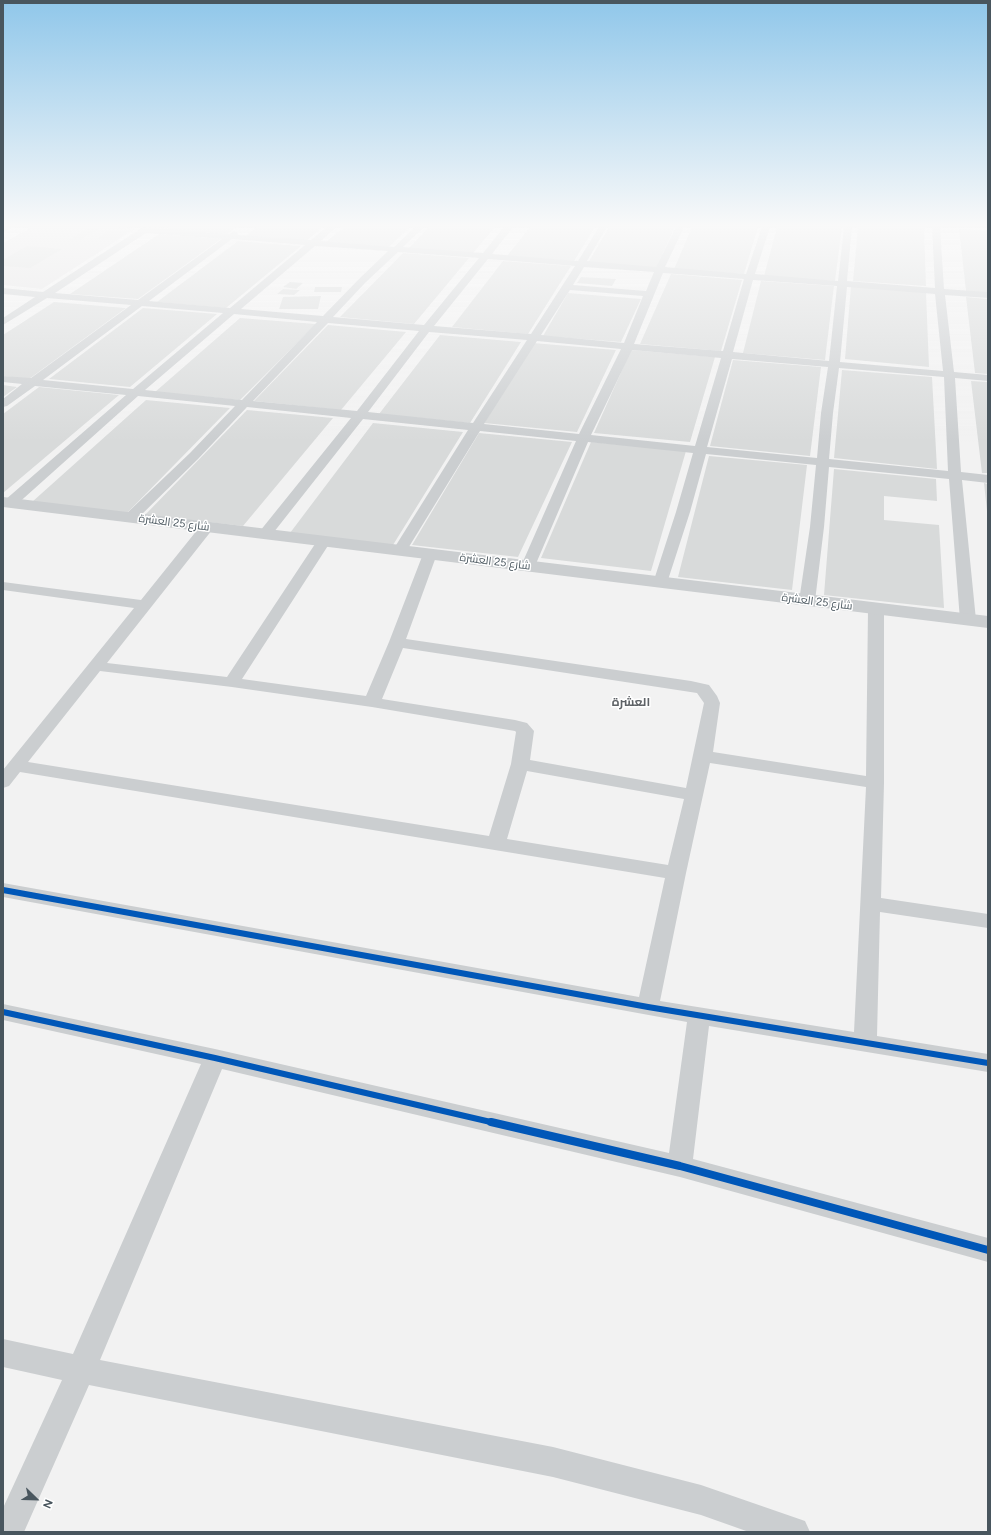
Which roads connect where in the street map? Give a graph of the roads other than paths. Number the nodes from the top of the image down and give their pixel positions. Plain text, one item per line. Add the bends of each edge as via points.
1 (40, 299) edge
2 (90, 299) edge
3 (147, 299) edge
4 (248, 299) edge
5 (346, 299) edge
6 (451, 299) edge
7 (559, 299) edge
8 (648, 299) edge
9 (743, 299) edge
10 (841, 299) edge
11 (941, 299) edge
12 (140, 304) junction
13 (232, 312) junction
14 (325, 320) junction
15 (3, 322) edge
16 (426, 329) junction
17 (533, 338) junction
18 (628, 346) junction
19 (728, 355) junction
20 (834, 365) junction
21 (949, 375) junction
22 (988, 378) edge
23 (3, 379) edge
24 (32, 382) junction
25 (136, 392) junction
26 (244, 403) junction
27 (3, 404) edge
28 (359, 415) junction
29 (476, 427) junction
30 (584, 437) junction
31 (701, 449) junction
32 (822, 462) junction
33 (955, 476) junction
34 (988, 479) edge
35 (6, 502) edge
36 (130, 518) junction
37 (207, 527) junction
38 (265, 534) junction
39 (324, 541) junction
40 (400, 550) junction
41 (430, 554) junction
42 (528, 566) junction
43 (660, 583) junction
44 (8, 587) edge
45 (3, 598) edge
46 (807, 601) junction
47 (145, 605) junction
48 (876, 610) junction
49 (968, 620) junction
50 (988, 622) edge
51 (397, 642) junction
52 (95, 666) junction
53 (232, 682) junction
54 (372, 702) junction
55 (703, 756) junction
56 (520, 764) junction
57 (16, 766) junction
58 (3, 782) edge
59 (875, 783) junction
60 (694, 795) junction
61 (496, 844) junction
62 (676, 873) junction
63 (3, 890) edge
64 (871, 904) junction
65 (988, 921) edge
66 (648, 1007) junction
67 (3, 1012) edge
68 (698, 1016) junction
69 (865, 1042) junction
70 (215, 1058) junction
71 (988, 1063) edge
72 (680, 1166) junction
73 (988, 1250) edge
74 (3, 1353) edge
75 (81, 1370) junction
76 (8, 1532) edge
77 (794, 1532) edge

1 - 15 street
2 - 12 street
3 - 12 street
4 - 13 street
5 - 14 street
6 - 16 street
7 - 17 street
8 - 18 street
9 - 19 street
10 - 20 street
11 - 21 street
12 - 13 street
12 - 24 street
13 - 14 street
13 - 25 street
14 - 16 street
14 - 26 street
16 - 17 street
16 - 28 street
17 - 18 street
17 - 29 street
18 - 19 street
18 - 30 street
19 - 20 street
19 - 31 street
20 - 21 street
20 - 32 street
21 - 22 street
21 - 33 street
23 - 24 street
24 - 25 street
24 - 27 street
25 - 26 street
25 - 35 street
26 - 28 street
26 - 36 street
28 - 29 street
28 - 38 street
29 - 30 street
29 - 40 street
30 - 31 street
30 - 42 street
31 - 32 street
31 - 43 street
32 - 33 street
32 - 46 street via 817,527
33 - 34 street
33 - 49 street
35 - 36 street, شارع 25 العشرة
36 - 37 street, شارع 25 العشرة
37 - 38 street, شارع 25 العشرة
37 - 47 street
38 - 39 street, شارع 25 العشرة
39 - 40 street, شارع 25 العشرة
39 - 53 street
40 - 41 street, شارع 25 العشرة
41 - 42 street, شارع 25 العشرة
41 - 51 street
42 - 43 street, شارع 25 العشرة
43 - 46 street, شارع 25 العشرة
44 - 45 street
44 - 47 street
46 - 48 street, شارع 25 العشرة
47 - 52 street
48 - 49 street, شارع 25 العشرة
48 - 59 street
49 - 50 street, شارع 25 العشرة
51 - 54 street
51 - 55 street via 703,689 712,703
52 - 53 street
52 - 57 street
53 - 54 street
54 - 56 street via 521,727 525,731
55 - 59 street
55 - 60 street
56 - 60 street
56 - 61 street
57 - 58 street
57 - 61 street
59 - 64 street
60 - 62 street
61 - 62 street
62 - 66 street
63 - 66 street
64 - 65 street
64 - 69 street
66 - 68 street
67 - 70 street
68 - 69 street
68 - 72 street
69 - 71 street
70 - 72 street
70 - 75 street
72 - 73 street
74 - 75 street
75 - 76 street
75 - 77 street via 553,1462 701,1500

